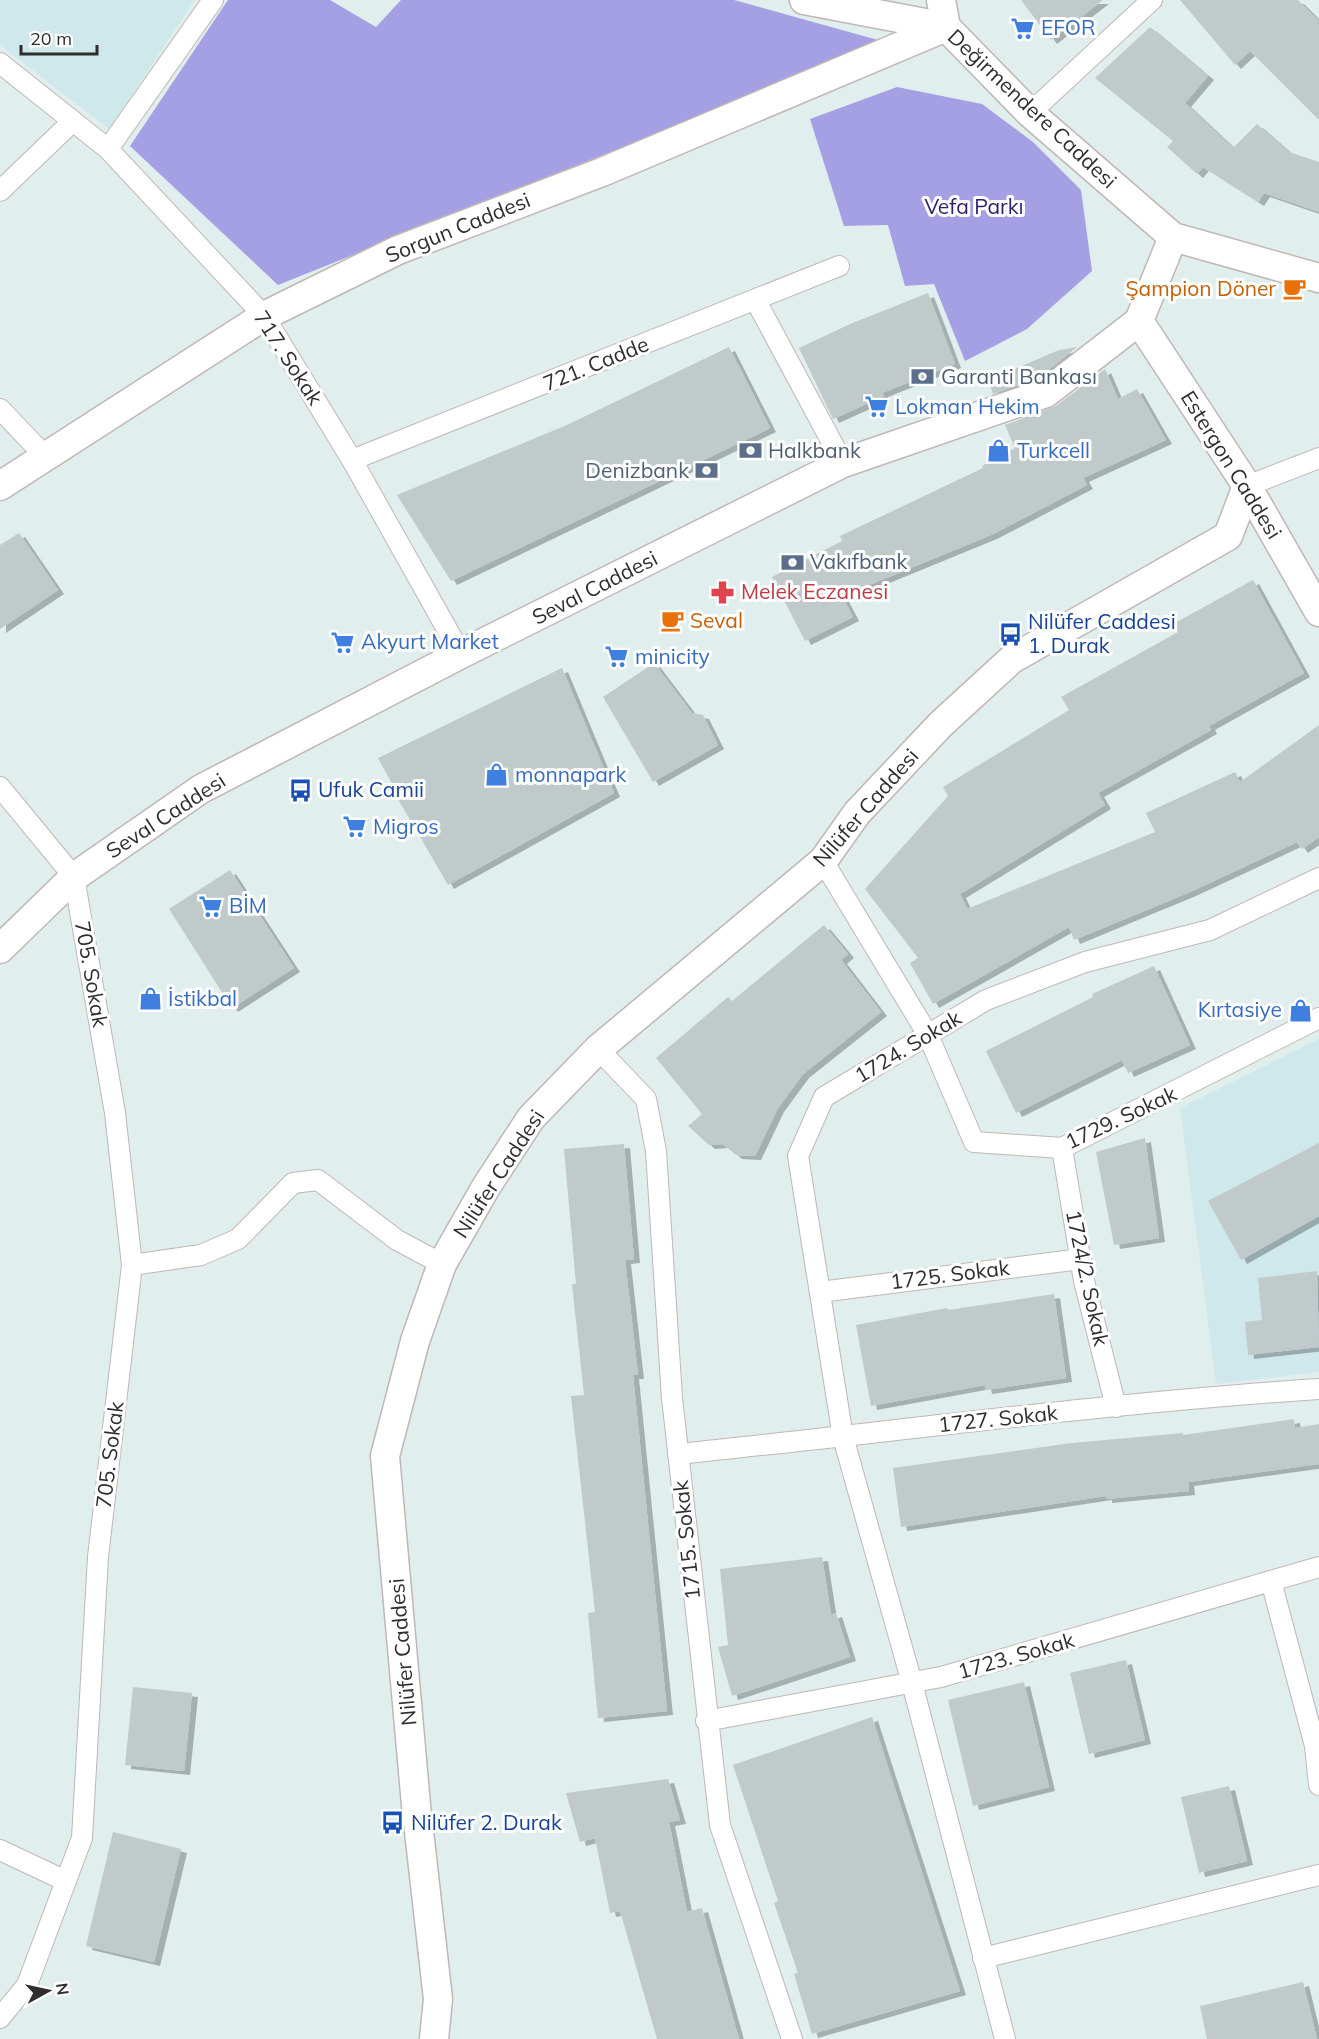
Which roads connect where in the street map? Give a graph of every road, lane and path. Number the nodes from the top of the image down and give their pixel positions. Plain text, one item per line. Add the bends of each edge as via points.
1 (213, 0) edge
2 (804, 0) edge
3 (934, 0) edge
4 (1152, 0) edge
5 (944, 14) edge
6 (0, 63) edge
7 (1030, 113) junction
8 (73, 121) junction
9 (108, 149) junction
10 (0, 191) edge
11 (1173, 237) junction
12 (839, 266) dead end
13 (1319, 278) edge
14 (756, 301) junction
15 (264, 316) junction
16 (1138, 321) junction
17 (0, 409) edge
18 (44, 455) junction
19 (1319, 458) edge
20 (352, 460) junction
21 (843, 463) junction
22 (0, 486) edge
23 (1247, 486) junction
24 (1319, 612) edge
25 (461, 654) junction
26 (0, 787) edge
27 (823, 861) junction
28 (74, 877) junction
29 (1319, 878) edge
30 (0, 950) edge
31 (1319, 1018) edge
32 (928, 1035) junction
33 (597, 1049) junction
34 (1062, 1148) junction
35 (1081, 1259) junction
36 (442, 1264) junction
37 (132, 1265) junction
38 (820, 1292) junction
39 (1319, 1389) edge
40 (1116, 1407) junction
41 (843, 1437) junction
42 (678, 1454) junction
43 (1319, 1567) edge
44 (1271, 1581) junction
45 (912, 1683) junction
46 (706, 1721) junction
47 (1319, 1785) edge
48 (0, 1850) edge
49 (1319, 1875) edge
50 (66, 1881) junction
51 (983, 1958) junction
52 (438, 1999) junction
53 (0, 2018) edge
54 (434, 2039) edge
55 (446, 2039) edge
56 (792, 2039) edge
57 (1005, 2039) edge

1 - 9 street
2 - 5 street, Değirmendere Caddesi
3 - 5 street
4 - 7 street
5 - 7 street, Değirmendere Caddesi
5 - 15 street, Sorgun Caddesi via 603,172 398,250
6 - 8 street, 717. Sokak
7 - 11 street, Değirmendere Caddesi
8 - 9 street, 717. Sokak
8 - 10 street
9 - 15 street, 717. Sokak
11 - 13 street
11 - 16 street, Seval Caddesi
12 - 14 street, 721. Cadde
14 - 20 street, 721. Cadde
14 - 21 street
15 - 18 street, Sorgun Caddesi
15 - 20 street, 717. Sokak
16 - 21 street, Seval Caddesi via 1046,393
16 - 23 street, Estergon Caddesi
17 - 18 street
18 - 22 street, Sorgun Caddesi
19 - 23 street
20 - 25 street, 717. Sokak
21 - 25 street, Seval Caddesi
23 - 24 street, Estergon Caddesi
23 - 27 street, Nilüfer Caddesi via 1228,536 1012,659 941,724 857,813
25 - 28 street, Seval Caddesi via 201,789
26 - 28 street
27 - 32 street, 1729. Sokak
27 - 33 street, Nilüfer Caddesi
28 - 30 street, Seval Caddesi
28 - 37 street, 705. Sokak via 115,1113
29 - 32 street, 1724. Sokak via 1210,930 1085,962 986,1000
31 - 34 street, 1729. Sokak
32 - 34 street, 1729. Sokak via 974,1142
32 - 38 street, 1724. Sokak via 824,1097 798,1156
33 - 36 street, Nilüfer Caddesi via 531,1118
33 - 42 street, 1715. Sokak via 646,1099 656,1151
34 - 35 street, 1724/2. Sokak
35 - 38 street, 1725. Sokak
35 - 40 street, 1724/2. Sokak
36 - 37 street via 397,1240 318,1180 293,1184 238,1239 201,1255
36 - 52 street, Nilüfer Caddesi via 415,1341 385,1456 416,1805
37 - 50 street, 705. Sokak via 98,1557 82,1838
38 - 41 street, 1724. Sokak
39 - 40 street, 1727. Sokak
40 - 41 street, 1727. Sokak
41 - 42 street, 1727. Sokak
41 - 45 street, 1724. Sokak
42 - 46 street, 1715. Sokak
43 - 44 street, 1723. Sokak
44 - 45 street, 1723. Sokak
44 - 47 street via 1315,1746
45 - 46 street, 1723. Sokak
45 - 51 street, 1724. Sokak
46 - 56 street, 1715. Sokak via 720,1825
48 - 50 street
49 - 51 street
50 - 53 street, 705. Sokak via 27,1985
51 - 57 street, 1724. Sokak
52 - 54 street, Nilüfer Caddesi
52 - 55 street

